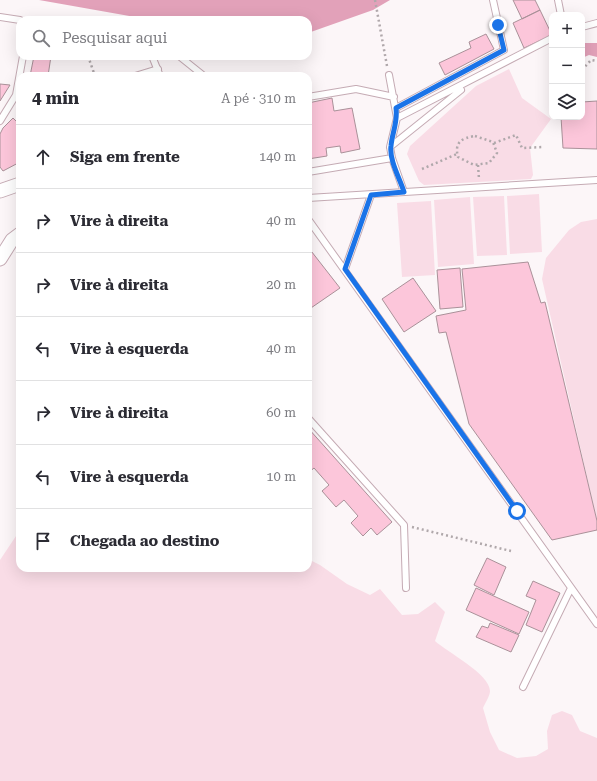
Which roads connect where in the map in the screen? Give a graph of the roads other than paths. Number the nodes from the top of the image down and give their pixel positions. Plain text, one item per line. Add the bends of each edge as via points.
1 (492, 0) edge
2 (558, 0) edge
3 (560, 12) edge
4 (0, 17) edge
5 (16, 19) edge
6 (597, 23) edge
7 (585, 26) edge
8 (549, 40) edge
9 (22, 60) edge
10 (154, 60) edge
11 (184, 60) edge
12 (158, 69) junction
13 (21, 72) edge
14 (148, 72) edge
15 (159, 72) edge
16 (199, 72) edge
17 (389, 75) road end
18 (471, 82) junction
19 (16, 93) edge
20 (312, 96) edge
21 (394, 98) junction
22 (396, 108) junction
23 (398, 118) junction
24 (0, 121) edge
25 (390, 147) junction
26 (392, 158) junction
27 (312, 171) edge
28 (597, 180) edge
29 (404, 192) junction
30 (371, 195) junction
31 (312, 198) edge
32 (312, 224) edge
33 (16, 237) edge
34 (0, 259) edge
35 (345, 269) junction
36 (312, 422) edge
37 (406, 588) dead end
38 (571, 588) junction
39 (597, 624) edge
40 (523, 688) dead end

1 - 22 lane via 504,50
2 - 3 lane
4 - 5 lane
6 - 7 lane
8 - 18 lane
9 - 13 lane
10 - 12 lane
11 - 16 lane
12 - 14 lane
12 - 15 lane
17 - 21 lane
18 - 23 lane
18 - 25 lane
19 - 24 lane
20 - 21 lane via 356,89
21 - 22 lane
22 - 23 lane
23 - 25 lane
25 - 26 lane
26 - 27 lane
26 - 29 lane
28 - 29 lane
29 - 30 lane
30 - 31 lane
30 - 35 lane
32 - 35 lane
33 - 34 street
35 - 38 lane
36 - 37 lane via 404,525
38 - 39 lane
38 - 40 lane

